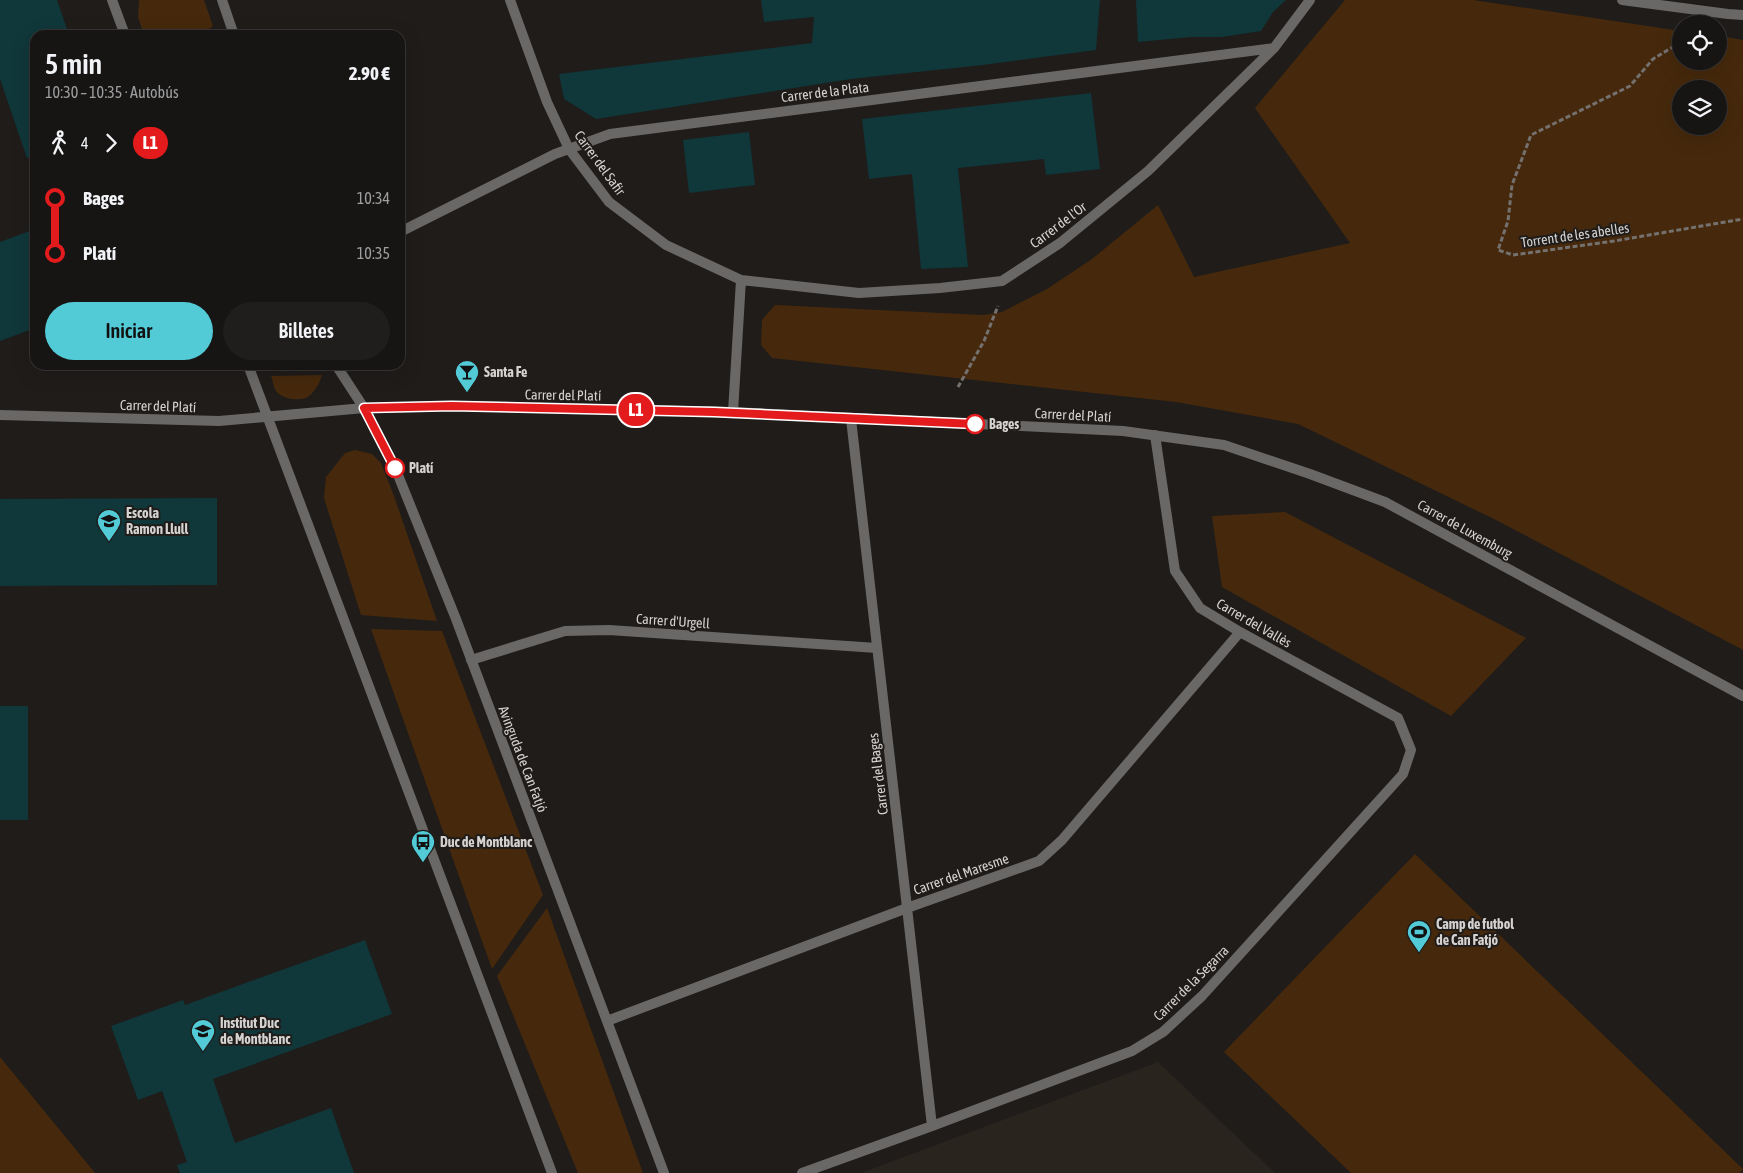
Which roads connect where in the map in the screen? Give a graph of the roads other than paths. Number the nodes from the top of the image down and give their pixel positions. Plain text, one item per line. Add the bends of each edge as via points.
1 (112, 0) edge
2 (222, 0) edge
3 (510, 0) edge
4 (1310, 0) edge
5 (1622, 0) edge
6 (1743, 15) edge
7 (123, 30) edge
8 (232, 30) edge
9 (1274, 48) junction
10 (570, 149) junction
11 (405, 229) edge
12 (741, 280) junction
13 (250, 370) edge
14 (339, 370) edge
15 (364, 408) junction
16 (732, 412) junction
17 (0, 415) edge
18 (267, 417) junction
19 (851, 419) junction
20 (1155, 435) junction
21 (1240, 632) junction
22 (878, 648) junction
23 (471, 660) junction
24 (1743, 696) edge
25 (1411, 750) joint
26 (907, 908) junction
27 (607, 1021) junction
28 (932, 1126) junction
29 (552, 1173) edge
30 (664, 1173) edge
31 (802, 1173) edge

1 - 7 street
2 - 8 street
3 - 10 street, Carrer del Safir via 547,102
4 - 9 street, Carrer de l'Or
5 - 6 street
9 - 10 street, Carrer de la Plata via 610,134
9 - 12 street, Carrer de l'Or via 1148,172 1060,243 1002,281 859,293
10 - 11 street, Carrer de la Plata
10 - 12 street, Carrer del Safir via 609,202 666,245
12 - 16 street
13 - 18 street
14 - 15 street, Avinguda de Can Fatjó
15 - 16 street, Carrer del Platí via 452,406
15 - 18 street, Carrer del Platí
15 - 23 street, Avinguda de Can Fatjó via 394,466
16 - 19 street, Carrer del Platí
17 - 18 street, Carrer del Platí via 219,421
18 - 29 street
19 - 20 street, Carrer del Platí
19 - 22 street, Carrer del Bages
20 - 21 street, Carrer del Vallès via 1175,571 1200,608
20 - 24 street, Carrer de Luxemburg via 1224,445 1385,502
21 - 25 street, Carrer del Vallès via 1398,718
21 - 26 street, Carrer del Maresme via 1062,840 1039,861
22 - 23 street, Carrer d'Urgell via 609,630 565,631
22 - 26 street, Carrer del Bages
23 - 27 street, Avinguda de Can Fatjó
25 - 28 street, Carrer de la Segarra via 1403,774 1202,996 1163,1032 1132,1051
26 - 27 street, Carrer del Maresme
26 - 28 street, Carrer del Bages
27 - 30 street, Avinguda de Can Fatjó
28 - 31 street, Carrer de la Segarra

